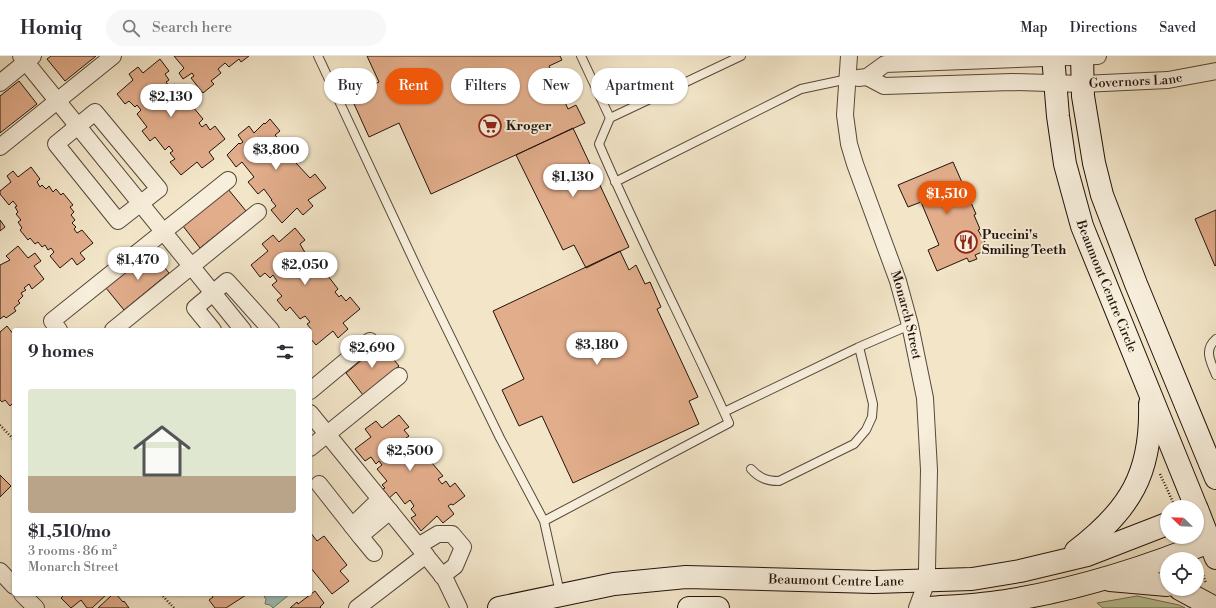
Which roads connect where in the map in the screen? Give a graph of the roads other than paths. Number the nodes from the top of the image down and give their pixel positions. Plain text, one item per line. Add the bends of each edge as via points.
1 (113, 56) edge
2 (318, 56) edge
3 (581, 56) edge
4 (740, 56) edge
5 (849, 56) edge
6 (1053, 57) edge
7 (1088, 57) edge
8 (26, 58) edge
9 (948, 59) edge
10 (1216, 71) edge
11 (867, 77) junction
12 (848, 78) junction
13 (0, 83) edge
14 (1054, 83) junction
15 (1083, 84) junction
16 (57, 101) junction
17 (610, 118) junction
18 (78, 126) junction
19 (0, 147) edge
20 (228, 180) dead end
21 (615, 182) junction
22 (141, 203) junction
23 (258, 212) dead end
24 (162, 231) junction
25 (191, 266) junction
26 (212, 292) junction
27 (910, 325) junction
28 (57, 328) edge
29 (115, 328) edge
30 (211, 328) edge
31 (241, 328) edge
32 (269, 328) edge
33 (1216, 339) edge
34 (370, 341) dead end
35 (859, 347) junction
36 (1216, 375) edge
37 (399, 376) dead end
38 (312, 389) edge
39 (1150, 394) junction
40 (724, 412) junction
41 (312, 415) edge
42 (327, 434) junction
43 (312, 446) edge
44 (750, 468) dead end
45 (1216, 478) edge
46 (319, 484) dead end
47 (1195, 500) edge
48 (385, 505) junction
49 (544, 521) junction
50 (1160, 527) edge
51 (1204, 529) edge
52 (356, 531) junction
53 (1210, 550) edge
54 (422, 551) junction
55 (374, 553) dead end
56 (1064, 560) junction
57 (0, 571) edge
58 (442, 576) junction
59 (1099, 579) junction
60 (927, 581) junction
61 (12, 584) edge
62 (1160, 584) edge
63 (560, 594) junction
64 (1193, 596) edge
65 (357, 608) edge
66 (459, 608) edge
67 (499, 608) edge
68 (689, 608) edge
69 (718, 608) edge
70 (930, 608) edge
71 (1215, 608) edge

1 - 16 street
2 - 49 lane via 422,279
3 - 17 lane
4 - 17 lane
5 - 12 street, Monarch Street
6 - 7 street, Governors Lane
6 - 9 street, Governors Lane
6 - 14 street, Beaumont Centre Circle
7 - 15 street
8 - 13 street
8 - 16 street
9 - 11 street, Governors Lane via 885,64
10 - 15 street, Governors Lane via 1168,80
11 - 12 street
11 - 14 street, Governors Lane via 884,86
12 - 21 lane via 801,89
12 - 27 street, Monarch Street via 845,115 849,144 898,281
14 - 15 street, Governors Lane
14 - 39 street, Beaumont Centre Circle via 1065,164 1082,226
15 - 45 street via 1093,155 1102,195
16 - 18 street
16 - 19 street
17 - 21 lane via 599,144
18 - 22 street
18 - 22 street via 95,112 159,189
18 - 22 street via 56,144 113,215 118,221
20 - 24 street
21 - 40 lane
22 - 24 street
23 - 25 street
24 - 25 street
24 - 28 street via 52,321
25 - 26 street
25 - 29 street
26 - 30 street via 195,308
26 - 31 street
26 - 32 street via 227,281
27 - 35 lane
27 - 60 street, Monarch Street via 925,398 929,470
33 - 36 lane via 1208,350 1208,357
34 - 38 street
35 - 40 lane
35 - 44 lane via 873,404 872,417 866,430 854,444 779,480 757,476
37 - 42 street
39 - 47 street, Beaumont Centre Circle
39 - 56 street via 1148,450 1130,495 1098,534
40 - 49 lane via 728,423
41 - 42 street
42 - 43 street
42 - 48 street
46 - 52 street
48 - 52 street
48 - 54 street
49 - 63 lane
50 - 56 street, Beaumont Centre Lane
51 - 53 street, Beaumont Centre Circle
52 - 55 street
53 - 59 street
54 - 58 street
54 - 58 street via 438,534 452,534 463,547 455,566
54 - 65 street
56 - 60 street, Beaumont Centre Lane via 972,579
57 - 61 street
58 - 66 street
59 - 62 street
59 - 70 street via 1010,601
60 - 63 street, Beaumont Centre Lane via 686,577 614,584
60 - 70 street, Monarch Street
63 - 67 street, Beaumont Centre Lane
64 - 71 street
68 - 69 street

